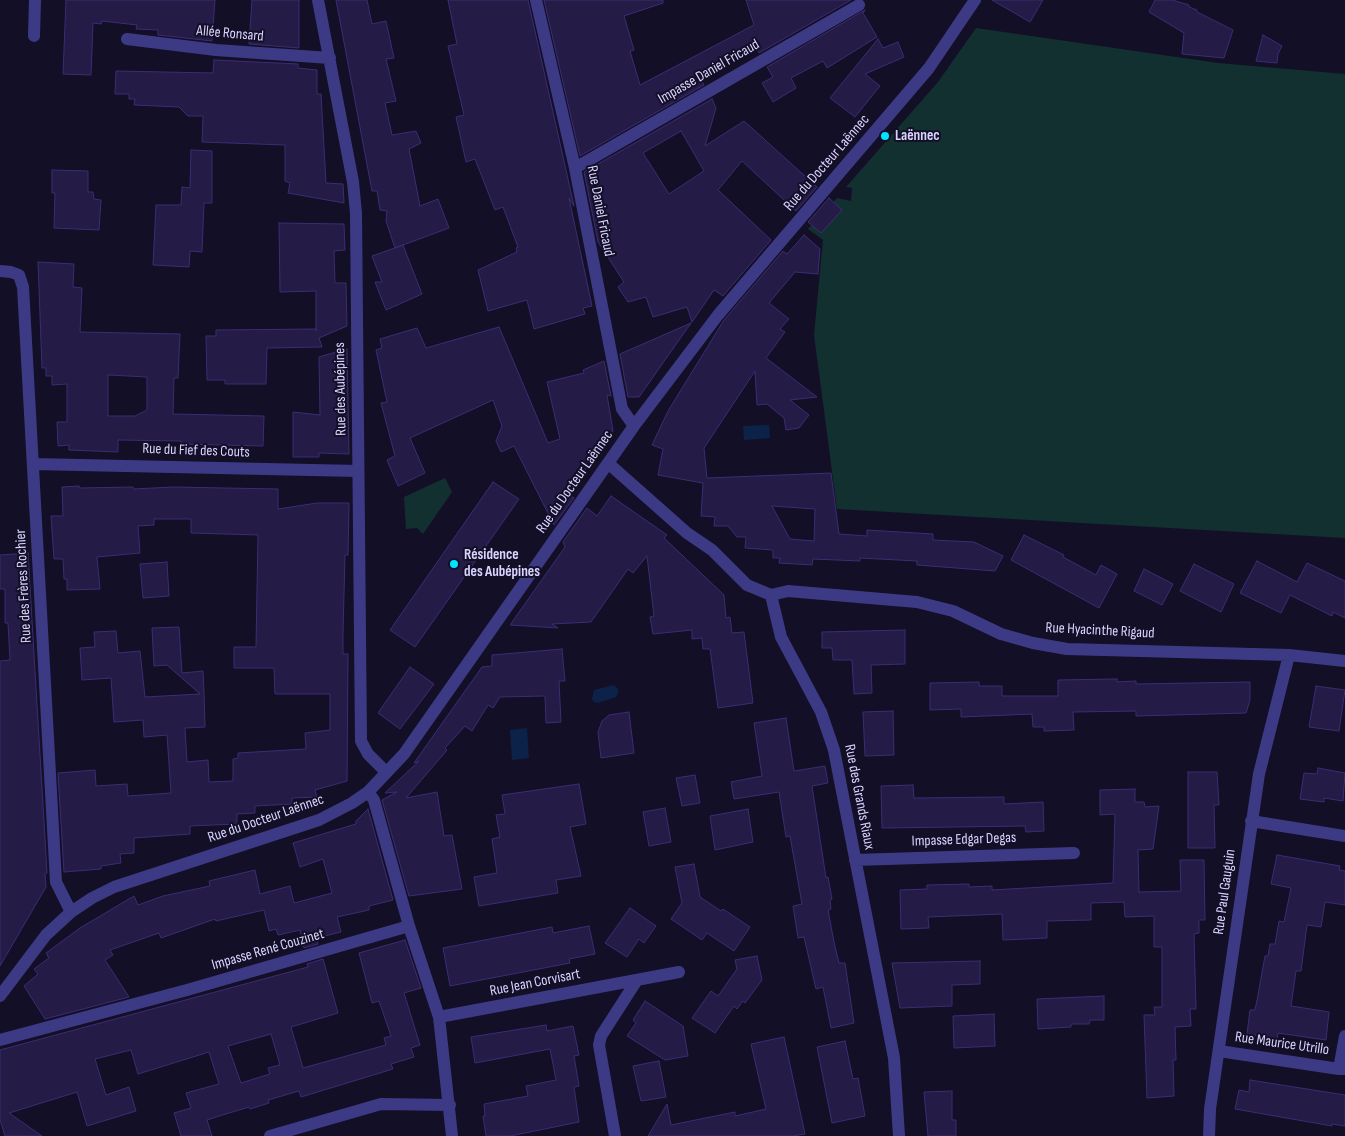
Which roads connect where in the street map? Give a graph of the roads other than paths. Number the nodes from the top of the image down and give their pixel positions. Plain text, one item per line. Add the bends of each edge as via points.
1 (35, 0) edge
2 (318, 0) edge
3 (536, 0) edge
4 (975, 0) edge
5 (859, 5) dead end
6 (34, 36) dead end
7 (126, 39) dead end
8 (330, 58) junction
9 (576, 168) junction
10 (0, 271) edge
11 (634, 426) junction
12 (608, 463) junction
13 (33, 464) junction
14 (358, 471) junction
15 (771, 595) junction
16 (1288, 655) junction
17 (1345, 661) edge
18 (386, 772) junction
19 (368, 792) junction
20 (1251, 821) junction
21 (1345, 836) edge
22 (1074, 853) dead end
23 (855, 860) junction
24 (71, 912) junction
25 (409, 926) junction
26 (679, 972) dead end
27 (637, 980) junction
28 (0, 996) edge
29 (439, 1017) junction
30 (1345, 1036) edge
31 (0, 1040) edge
32 (1219, 1051) junction
33 (1342, 1069) edge
34 (450, 1105) junction
35 (270, 1136) edge
36 (452, 1136) edge
37 (615, 1136) edge
38 (899, 1136) edge
39 (1209, 1136) edge

1 - 6 street
2 - 8 street, Rue des Aubépines
3 - 9 street, Rue Daniel Fricaud
4 - 11 street, Rue du Docteur Laënnec via 929,68 718,315
5 - 9 street, Impasse Daniel Fricaud
7 - 8 street, Allée Ronsard via 216,50
8 - 14 street, Rue des Aubépines via 356,213
9 - 11 street, Rue Daniel Fricaud via 622,409
10 - 13 street, Rue des Frères Rochier via 19,275 23,287
11 - 12 street, Rue du Docteur Laënnec
12 - 15 street via 687,533 712,550 746,585
12 - 18 street, Rue du Docteur Laënnec via 404,754
13 - 14 street, Rue du Fief des Couts
13 - 24 street, Rue des Frères Rochier via 56,882
14 - 18 street, Rue des Aubépines via 361,741 368,754
15 - 16 street, Rue Hyacinthe Rigaud via 788,591 917,602 953,611 1002,634 1067,649
15 - 23 street, Rue des Grands Riaux via 781,637 822,712 834,750
16 - 17 street, Rue Hyacinthe Rigaud
16 - 20 street, Rue Paul Gauguin via 1262,757
18 - 19 street, Rue du Docteur Laënnec
19 - 24 street, Rue du Docteur Laënnec via 319,820 114,887
19 - 25 street via 374,800
20 - 21 street
20 - 32 street, Rue Paul Gauguin
22 - 23 street, Impasse Edgar Degas
23 - 38 street, Rue des Grands Riaux via 894,1058
24 - 28 street, Rue du Docteur Laënnec via 46,935
25 - 29 street
25 - 31 street, Impasse René Couzinet
26 - 27 street, Rue Jean Corvisart
27 - 29 street, Rue Jean Corvisart
27 - 37 street via 601,1036 599,1045
29 - 34 street
30 - 33 street, Rue Maurice Utrillo
32 - 33 street, Rue Maurice Utrillo
32 - 39 street, Rue Paul Gauguin
34 - 35 street via 381,1104
34 - 36 street

